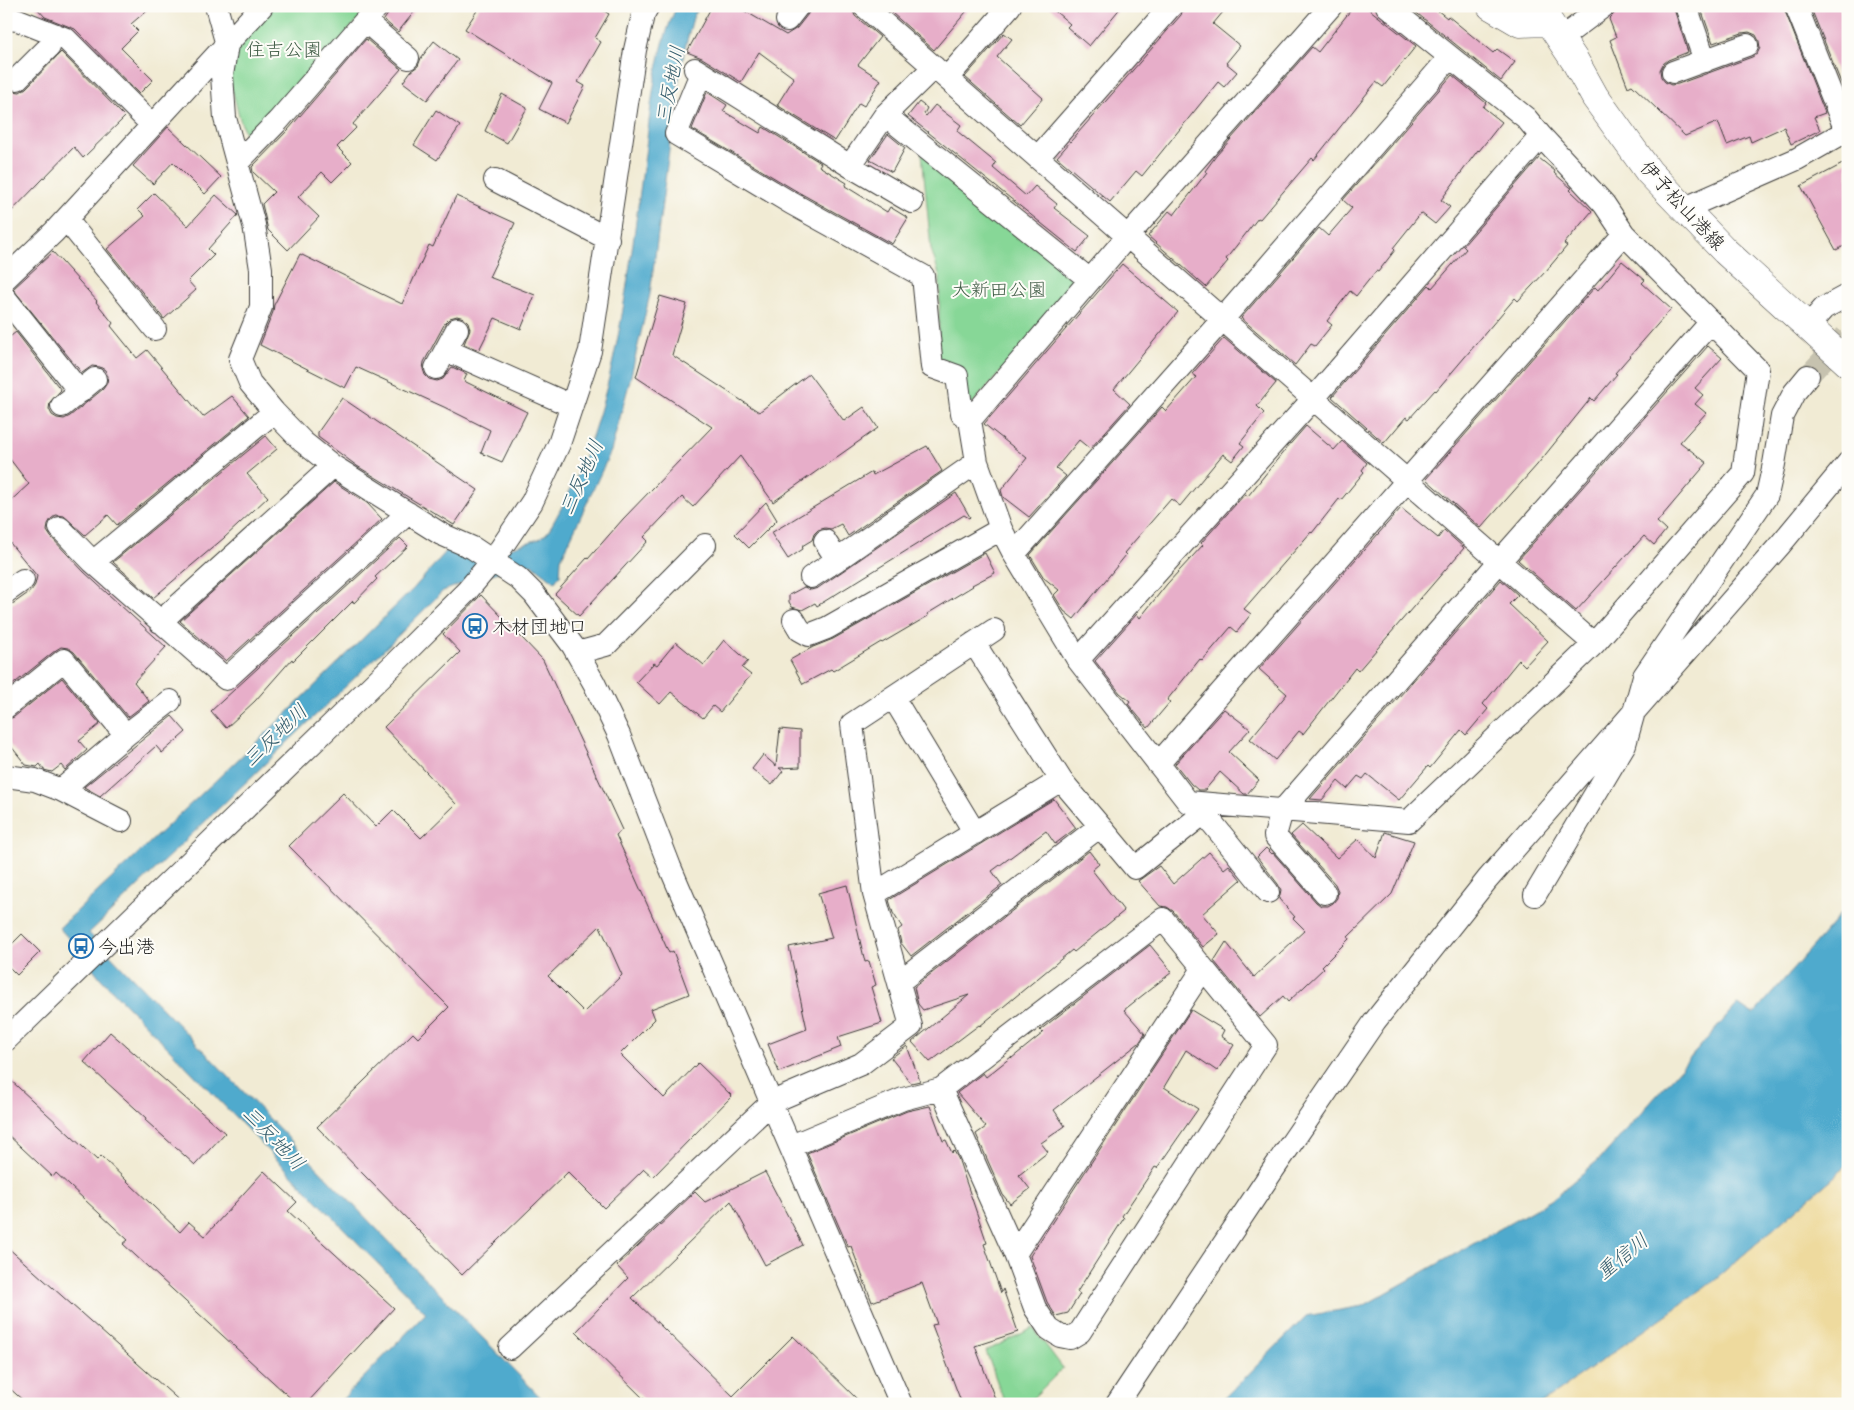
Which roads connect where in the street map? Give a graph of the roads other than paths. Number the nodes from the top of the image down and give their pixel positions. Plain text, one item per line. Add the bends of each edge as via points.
1 (216, 6) edge
2 (262, 6) edge
3 (864, 6) edge
4 (1010, 6) edge
5 (1171, 6) edge
6 (1332, 6) edge
7 (1387, 6) edge
8 (1491, 6) edge
9 (1604, 6) edge
10 (1686, 6) edge
11 (1796, 6) edge
12 (640, 9) edge
13 (371, 14) edge
14 (16, 15) edge
15 (1550, 22) edge
16 (53, 34) junction
17 (227, 45) junction
18 (1747, 46) dead end
19 (1450, 57) junction
20 (408, 58) dead end
21 (1705, 60) junction
22 (1673, 72) dead end
23 (940, 73) junction
24 (17, 79) dead end
25 (885, 114) junction
26 (152, 125) junction
27 (1847, 130) edge
28 (1541, 136) junction
29 (1038, 157) junction
30 (237, 163) junction
31 (850, 166) junction
32 (495, 180) dead end
33 (912, 202) dead end
34 (1683, 209) junction
35 (66, 219) junction
36 (1624, 234) junction
37 (1127, 237) junction
38 (608, 239) junction
39 (6, 278) edge
40 (1090, 280) junction
41 (1848, 295) edge
42 (6, 299) edge
43 (1222, 320) junction
44 (1711, 322) junction
45 (1807, 327) junction
46 (155, 329) dead end
47 (457, 329) dead end
48 (1848, 363) edge
49 (1808, 376) tunnel mouth
50 (1313, 399) junction
51 (62, 406) dead end
52 (572, 406) junction
53 (274, 412) junction
54 (970, 420) junction
55 (977, 462) junction
56 (1848, 463) edge
57 (333, 466) junction
58 (1407, 482) junction
59 (408, 513) junction
60 (60, 528) dead end
61 (1001, 529) junction
62 (825, 541) dead end
63 (705, 545) dead end
64 (1014, 554) junction
65 (493, 560) junction
66 (837, 560) junction
67 (93, 562) junction
68 (1499, 562) junction
69 (811, 577) dead end
70 (794, 620) dead end
71 (160, 622) junction
72 (994, 630) dead end
73 (974, 643) junction
74 (1594, 644) junction
75 (577, 653) junction
76 (1078, 660) junction
77 (893, 697) junction
78 (170, 701) dead end
79 (6, 707) edge
80 (1634, 713) junction
81 (126, 735) junction
82 (1158, 764) junction
83 (6, 776) edge
84 (1061, 780) junction
85 (62, 790) junction
86 (1204, 808) junction
87 (1282, 810) junction
88 (121, 821) dead end
89 (1100, 826) junction
90 (974, 833) junction
91 (1268, 892) dead end
92 (1325, 893) dead end
93 (874, 894) junction
94 (1535, 894) dead end
95 (1203, 969) junction
96 (899, 982) junction
97 (8, 1035) edge
98 (941, 1089) junction
99 (772, 1102) junction
100 (791, 1146) junction
101 (1015, 1254) junction
102 (510, 1348) dead end
103 (900, 1404) edge
104 (1117, 1404) edge

1 - 17 street
2 - 17 street
3 - 23 street
4 - 23 street
5 - 29 street
6 - 37 street
7 - 19 street
8 - 15 main road via 1520,23
9 - 15 street
10 - 21 street
11 - 27 street
12 - 38 street
13 - 20 street
13 - 30 street
14 - 16 street
15 - 34 main road, 伊予松山港線 via 1617,130
16 - 24 street via 49,47
16 - 26 street via 66,39
17 - 26 street
17 - 30 street via 222,75 224,118
18 - 21 street
19 - 28 street via 1526,118
19 - 43 street
21 - 22 street
23 - 25 street
23 - 29 street
25 - 31 street
25 - 40 street
26 - 35 street
27 - 34 street via 1797,159
28 - 36 street via 1604,204
28 - 50 street
29 - 37 street
30 - 53 street via 254,225 261,269 261,307 240,359 250,383
31 - 33 street
31 - 54 street via 698,71 676,134 923,276 932,367 957,376 962,414
32 - 38 street
34 - 45 main road, 伊予松山港線
35 - 39 street
35 - 46 street
36 - 44 street
36 - 58 street
37 - 40 street
37 - 43 street
38 - 52 street via 590,351
40 - 54 street
41 - 45 street via 1824,308
42 - 51 street via 88,385
43 - 50 street
43 - 64 street
44 - 68 street
44 - 74 street via 1758,370 1743,473
45 - 48 main road, 伊予松山港線
47 - 52 street via 441,359
49 - 80 street via 1782,416 1767,495 1644,676
50 - 58 street
50 - 76 street
52 - 65 street via 559,444 532,502
53 - 57 street via 303,442
53 - 67 street
54 - 55 street
55 - 61 street
55 - 66 street
56 - 80 street
57 - 59 street
57 - 71 street
58 - 68 street
58 - 82 street
59 - 65 street
59 - 71 street via 226,679
60 - 67 street
61 - 64 street
61 - 70 street via 827,628 809,634 800,630
62 - 66 street
63 - 75 street via 606,645
64 - 76 street
65 - 75 street via 534,594
65 - 97 street via 467,591 394,664
66 - 69 street
67 - 71 street
68 - 74 street
68 - 87 street
72 - 73 street
73 - 77 street
73 - 84 street
74 - 87 street via 1409,821
75 - 99 street via 619,735 670,867
76 - 82 street
77 - 90 street
77 - 93 street via 852,724
78 - 81 street
79 - 81 street via 64,660
80 - 94 street via 1625,744
80 - 104 street via 1487,880 1375,1021
81 - 85 street
82 - 86 street via 1188,802
83 - 85 street via 35,780
84 - 89 street
84 - 90 street
85 - 88 street
86 - 87 street
86 - 89 street via 1135,868
86 - 91 street
87 - 92 street via 1275,836
89 - 96 street
90 - 93 street
93 - 96 street
95 - 98 street via 1163,919
95 - 101 street
95 - 101 street via 1266,1045 1080,1332 1070,1338 1049,1328 1035,1308
96 - 99 street via 911,1026 861,1064
98 - 100 street via 903,1099
98 - 101 street
99 - 100 street
99 - 102 street
100 - 103 street

